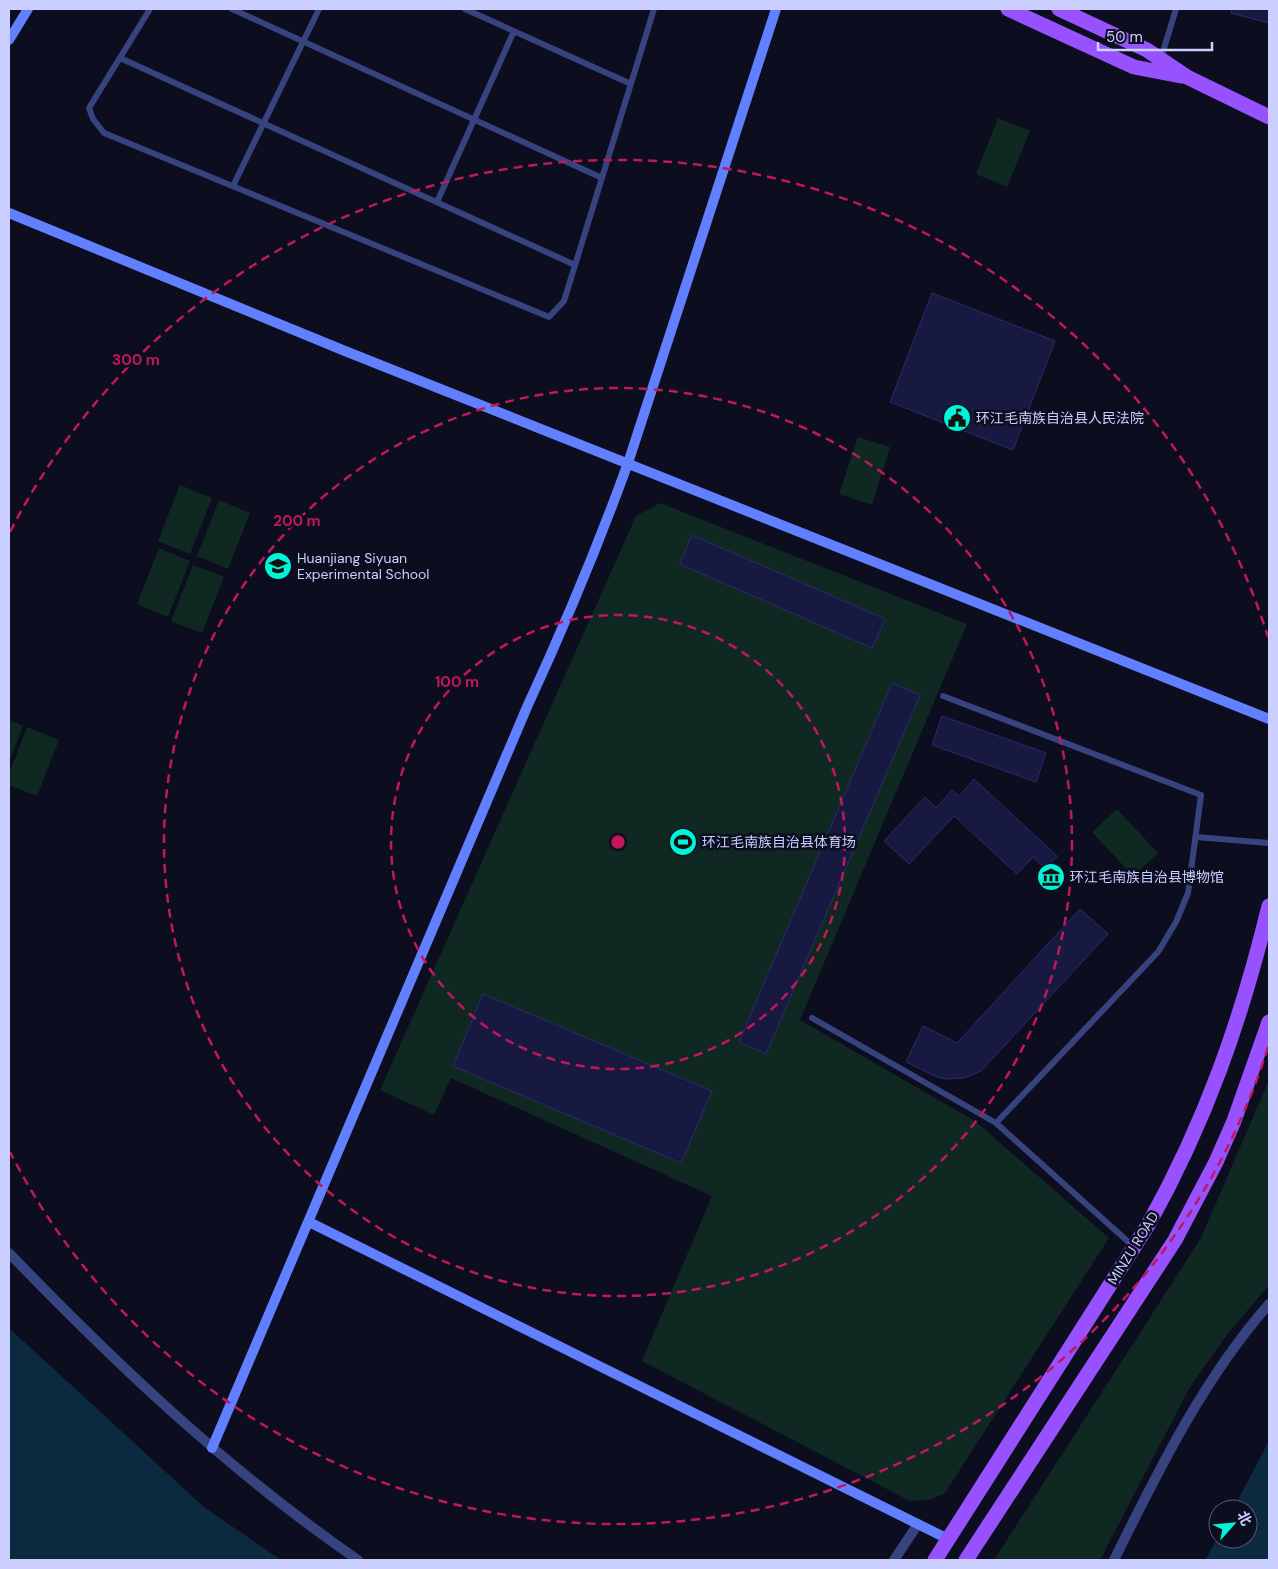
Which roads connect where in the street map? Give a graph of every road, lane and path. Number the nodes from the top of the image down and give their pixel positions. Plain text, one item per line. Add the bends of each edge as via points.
1 (28, 9) edge
2 (150, 9) edge
3 (232, 9) edge
4 (319, 9) edge
5 (465, 9) edge
6 (654, 9) edge
7 (776, 9) edge
8 (1008, 9) edge
9 (1059, 9) edge
10 (1176, 9) edge
11 (514, 31) junction
12 (9, 40) edge
13 (303, 41) junction
14 (120, 58) junction
15 (1161, 59) junction
16 (1187, 78) junction
17 (631, 84) junction
18 (1269, 117) edge
19 (474, 120) junction
20 (263, 123) junction
21 (602, 178) junction
22 (233, 186) junction
23 (437, 202) junction
24 (9, 213) edge
25 (575, 265) junction
26 (628, 464) junction
27 (943, 696) dead end
28 (1269, 719) edge
29 (1196, 837) junction
30 (1269, 843) edge
31 (1269, 906) edge
32 (812, 1018) dead end
33 (1269, 1022) edge
34 (996, 1123) junction
35 (309, 1222) junction
36 (1134, 1247) junction
37 (9, 1252) edge
38 (1269, 1304) edge
39 (212, 1448) junction
40 (918, 1524) junction
41 (948, 1539) junction
42 (358, 1560) edge
43 (894, 1560) edge
44 (935, 1560) edge
45 (966, 1560) edge
46 (1114, 1560) edge

1 - 12 street
2 - 14 lane
3 - 13 lane
4 - 13 lane
5 - 11 lane
6 - 17 lane
7 - 26 street
8 - 16 main road via 1134,67
9 - 15 main road
10 - 15 lane
11 - 17 lane
11 - 19 lane
13 - 19 lane
13 - 20 lane
14 - 20 lane
14 - 22 lane via 89,108 104,133
15 - 16 main road
16 - 18 main road
17 - 21 lane
19 - 21 lane
19 - 23 lane
20 - 22 lane
20 - 23 lane
21 - 25 lane
22 - 25 lane via 549,317 564,301
23 - 25 lane
24 - 26 street
26 - 28 street
26 - 35 street via 580,589 526,707
27 - 29 lane via 1201,795
29 - 30 lane
29 - 34 lane via 1188,893 1158,952
31 - 36 main road, MINZU ROAD via 1232,1040 1206,1110 1169,1187
32 - 34 lane
33 - 45 main road via 1234,1122 1175,1240
34 - 36 lane
35 - 39 street
35 - 40 street
36 - 41 main road, MINZU ROAD
37 - 39 street via 117,1363
38 - 46 street via 1213,1377 1147,1492
39 - 42 street
40 - 41 street
40 - 43 street
41 - 44 main road, MINZU ROAD

